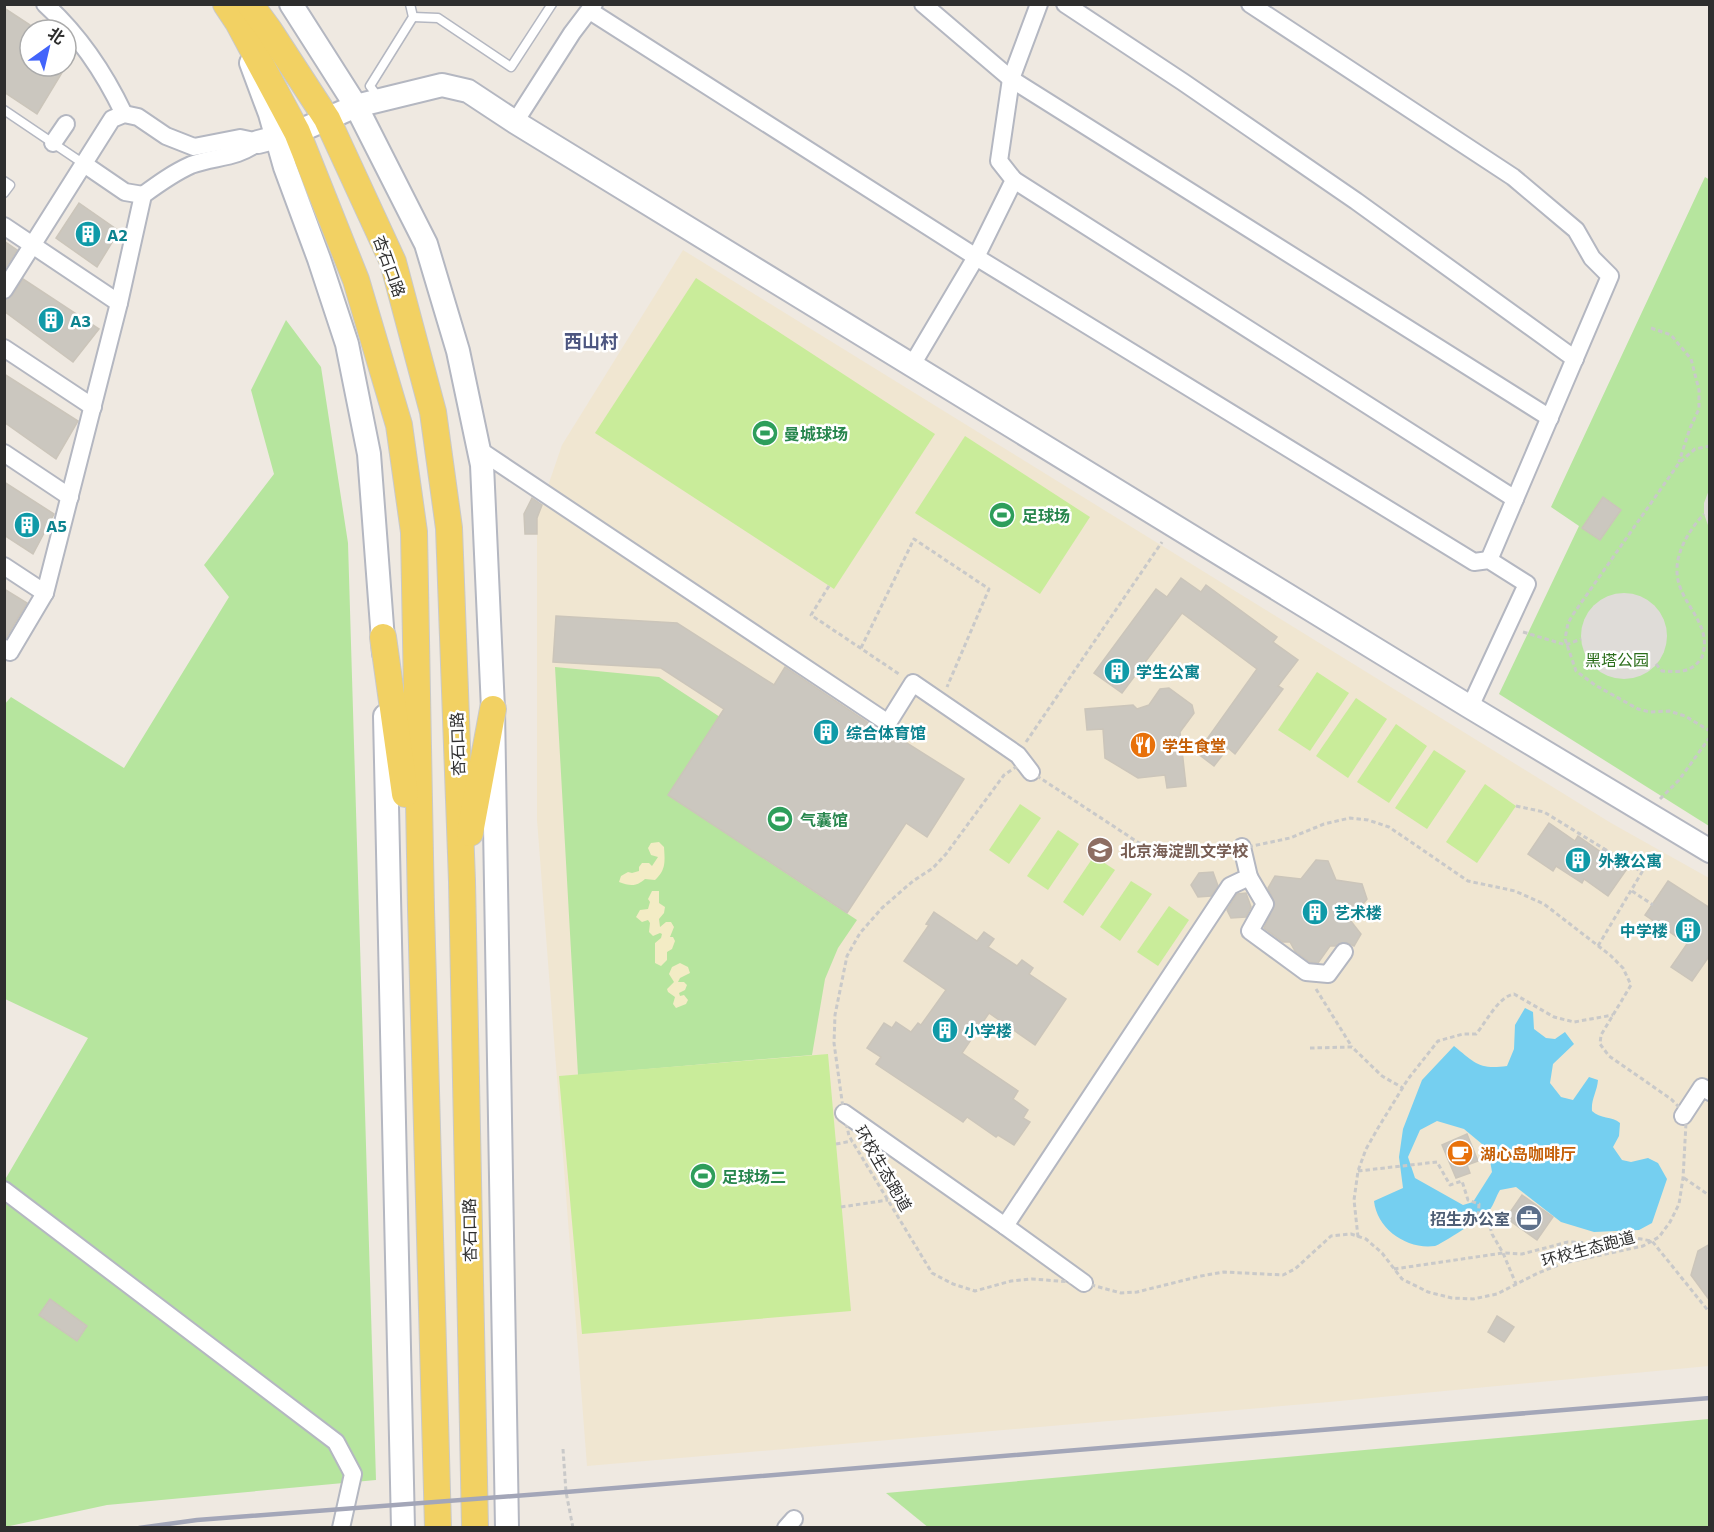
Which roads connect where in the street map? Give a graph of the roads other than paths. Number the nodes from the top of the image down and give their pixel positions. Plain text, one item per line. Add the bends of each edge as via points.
1 (45, 4) edge
2 (291, 4) edge
3 (410, 4) edge
4 (552, 4) edge
5 (923, 4) edge
6 (1039, 4) edge
7 (1065, 4) edge
8 (1250, 4) edge
9 (592, 8) edge
10 (234, 9) edge
11 (413, 17) junction
12 (1011, 80) junction
13 (380, 100) junction
14 (356, 106) junction
15 (4, 110) edge
16 (124, 114) junction
17 (327, 119) junction
18 (515, 122) junction
19 (66, 124) dead end
20 (277, 137) junction
21 (53, 143) junction
22 (84, 164) junction
23 (1014, 180) junction
24 (4, 181) edge
25 (4, 193) edge
26 (143, 195) junction
27 (4, 226) edge
28 (34, 245) junction
29 (976, 257) junction
30 (4, 290) edge
31 (119, 303) junction
32 (4, 348) edge
33 (1575, 359) junction
34 (912, 365) junction
35 (93, 407) junction
36 (1550, 418) junction
37 (478, 449) junction
38 (4, 453) edge
39 (70, 497) junction
40 (1515, 499) junction
41 (1489, 560) junction
42 (4, 566) edge
43 (45, 593) junction
44 (383, 637) junction
45 (4, 648) edge
46 (1470, 707) junction
47 (493, 710) junction
48 (1031, 772) road end
49 (1242, 847) road end
50 (1710, 851) edge
51 (1249, 877) junction
52 (462, 881) junction
53 (420, 909) junction
54 (1344, 952) dead end
55 (1710, 1092) edge
56 (843, 1113) road end
57 (1683, 1116) road end
58 (4, 1190) edge
59 (1005, 1226) junction
60 (1084, 1283) road end
61 (341, 1527) edge
62 (403, 1527) edge
63 (438, 1527) edge
64 (475, 1527) edge
65 (507, 1527) edge

1 - 16 street via 66,24 115,94
2 - 14 street, 杏石口路
3 - 11 lane
4 - 11 lane via 511,67 438,18
5 - 12 street
6 - 12 street
7 - 33 street via 1356,201
8 - 33 street via 1513,177 1576,230 1592,258 1610,276
9 - 18 street
9 - 29 street
10 - 17 main road, 杏石口路 via 269,30
10 - 20 main road, 杏石口路
11 - 13 lane via 370,86
12 - 23 street via 999,161
12 - 36 street
13 - 14 street
13 - 18 street via 442,85 468,91
14 - 17 street
14 - 37 street, 杏石口路 via 426,244 458,351
15 - 21 lane
16 - 20 street via 138,117 166,136 194,147 240,138
16 - 22 street via 112,119
17 - 20 street
17 - 52 main road, 杏石口路 via 393,262 433,412 449,528
18 - 34 street
19 - 21 street
20 - 26 street via 247,151 194,164 171,174
20 - 44 street via 347,344 369,454
20 - 53 main road, 杏石口路 via 356,280 399,425 414,532
21 - 22 lane
22 - 26 street via 125,192
22 - 28 street
23 - 29 street
23 - 40 street
24 - 25 lane via 10,185
26 - 31 street
27 - 28 street
28 - 30 street
28 - 31 street
29 - 34 street
29 - 41 street via 1474,562
31 - 35 street
32 - 35 street
33 - 36 street
34 - 46 street
35 - 39 street
36 - 40 street
37 - 47 street, 杏石口路 via 482,465
37 - 48 street via 888,723 913,683 1018,755
38 - 39 street
39 - 43 street
40 - 41 street
41 - 46 street via 1527,584
42 - 43 street
43 - 45 street via 10,652
44 - 53 main road
44 - 62 street
46 - 50 street
47 - 52 main road
47 - 65 street, 杏石口路
49 - 51 street
51 - 54 street via 1265,904 1250,931 1306,972 1328,974
51 - 59 street via 1230,886
52 - 64 main road, 杏石口路
53 - 63 main road, 杏石口路
55 - 57 street via 1702,1087
56 - 59 street
58 - 61 street via 336,1442 353,1474
59 - 60 street

